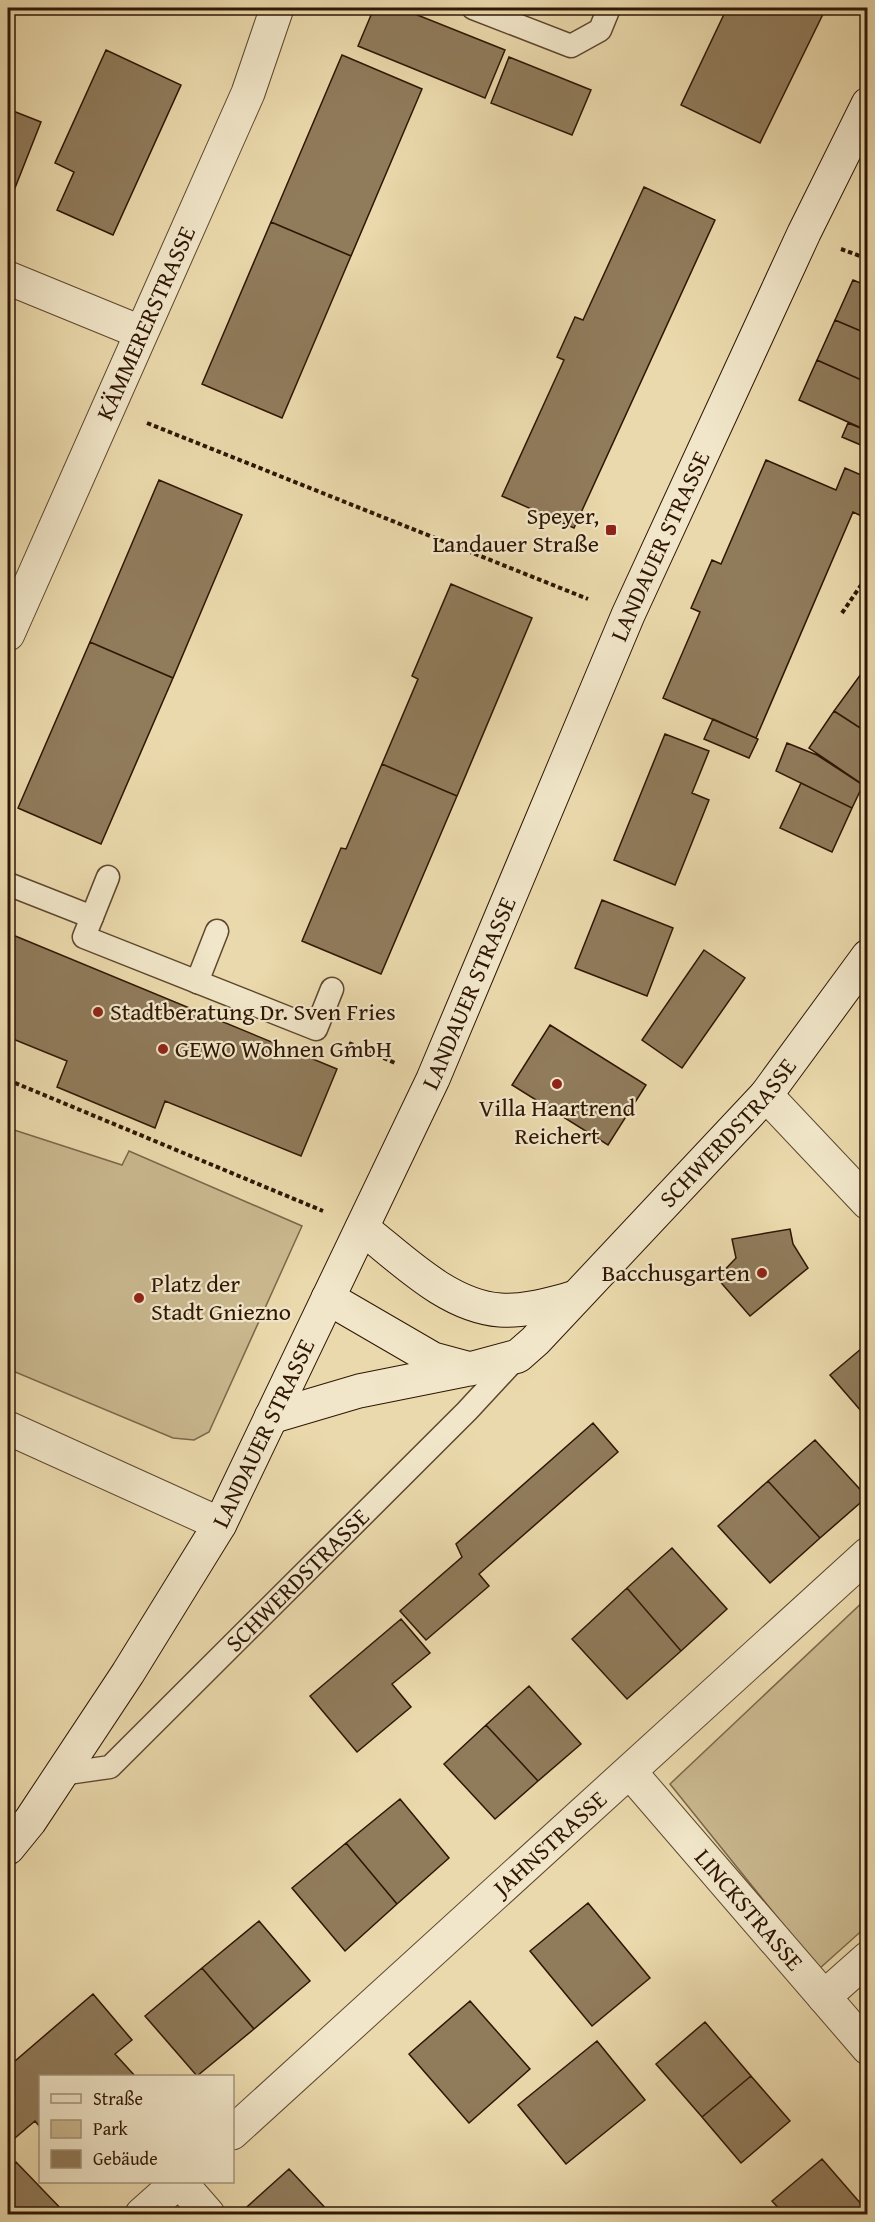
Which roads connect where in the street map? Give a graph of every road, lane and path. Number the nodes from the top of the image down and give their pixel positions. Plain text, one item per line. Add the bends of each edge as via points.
1 (277, 8) edge
2 (473, 8) edge
3 (609, 8) edge
4 (867, 104) edge
5 (8, 278) edge
6 (140, 332) junction
7 (107, 407) junction
8 (867, 575) edge
9 (842, 614) dead end
10 (628, 615) junction
11 (8, 634) edge
12 (108, 877) dead end
13 (8, 885) edge
14 (92, 917) junction
15 (217, 931) dead end
16 (867, 956) edge
17 (197, 982) junction
18 (332, 989) dead end
19 (316, 1029) junction
20 (433, 1079) junction
21 (8, 1080) edge
22 (766, 1095) junction
23 (867, 1203) edge
24 (362, 1228) junction
25 (328, 1298) junction
26 (573, 1298) junction
27 (518, 1356) junction
28 (470, 1369) junction
29 (271, 1417) junction
30 (8, 1428) edge
31 (220, 1524) junction
32 (867, 1554) edge
33 (630, 1772) junction
34 (61, 1774) junction
35 (8, 1848) edge
36 (867, 1958) edge
37 (824, 1997) junction
38 (867, 2048) edge
39 (234, 2131) edge
40 (177, 2183) edge
41 (181, 2183) edge
42 (142, 2214) edge
43 (208, 2214) edge

1 - 6 street, KÄMMERERSTRASSE via 248,93
2 - 3 lane via 571,46 600,30
4 - 10 street, LANDAUER STRASSE
5 - 6 street
6 - 7 street, KÄMMERERSTRASSE
7 - 10 path
7 - 11 street, KÄMMERERSTRASSE
8 - 9 path
10 - 20 street, LANDAUER STRASSE
12 - 14 lane
13 - 14 lane
14 - 17 lane via 84,937
15 - 17 lane
16 - 22 street, SCHWERDSTRASSE
17 - 19 lane
18 - 19 lane
19 - 20 path
20 - 24 street, LANDAUER STRASSE
21 - 24 path
22 - 23 street
22 - 26 street, SCHWERDSTRASSE
24 - 25 street, LANDAUER STRASSE
24 - 26 street via 432,1282 468,1303 500,1310 528,1309
25 - 28 street via 433,1359
25 - 29 street, LANDAUER STRASSE
26 - 27 street, SCHWERDSTRASSE
27 - 28 street, SCHWERDSTRASSE
27 - 34 lane, SCHWERDSTRASSE via 110,1767
28 - 29 street, SCHWERDSTRASSE via 359,1391
29 - 31 street, LANDAUER STRASSE
30 - 31 street
31 - 34 street, LANDAUER STRASSE via 129,1673
32 - 33 street, JAHNSTRASSE
33 - 37 street, LINCKSTRASSE
33 - 39 street, JAHNSTRASSE
34 - 35 street, LANDAUER STRASSE
36 - 37 street
37 - 38 street, LINCKSTRASSE
40 - 42 street
41 - 43 street

